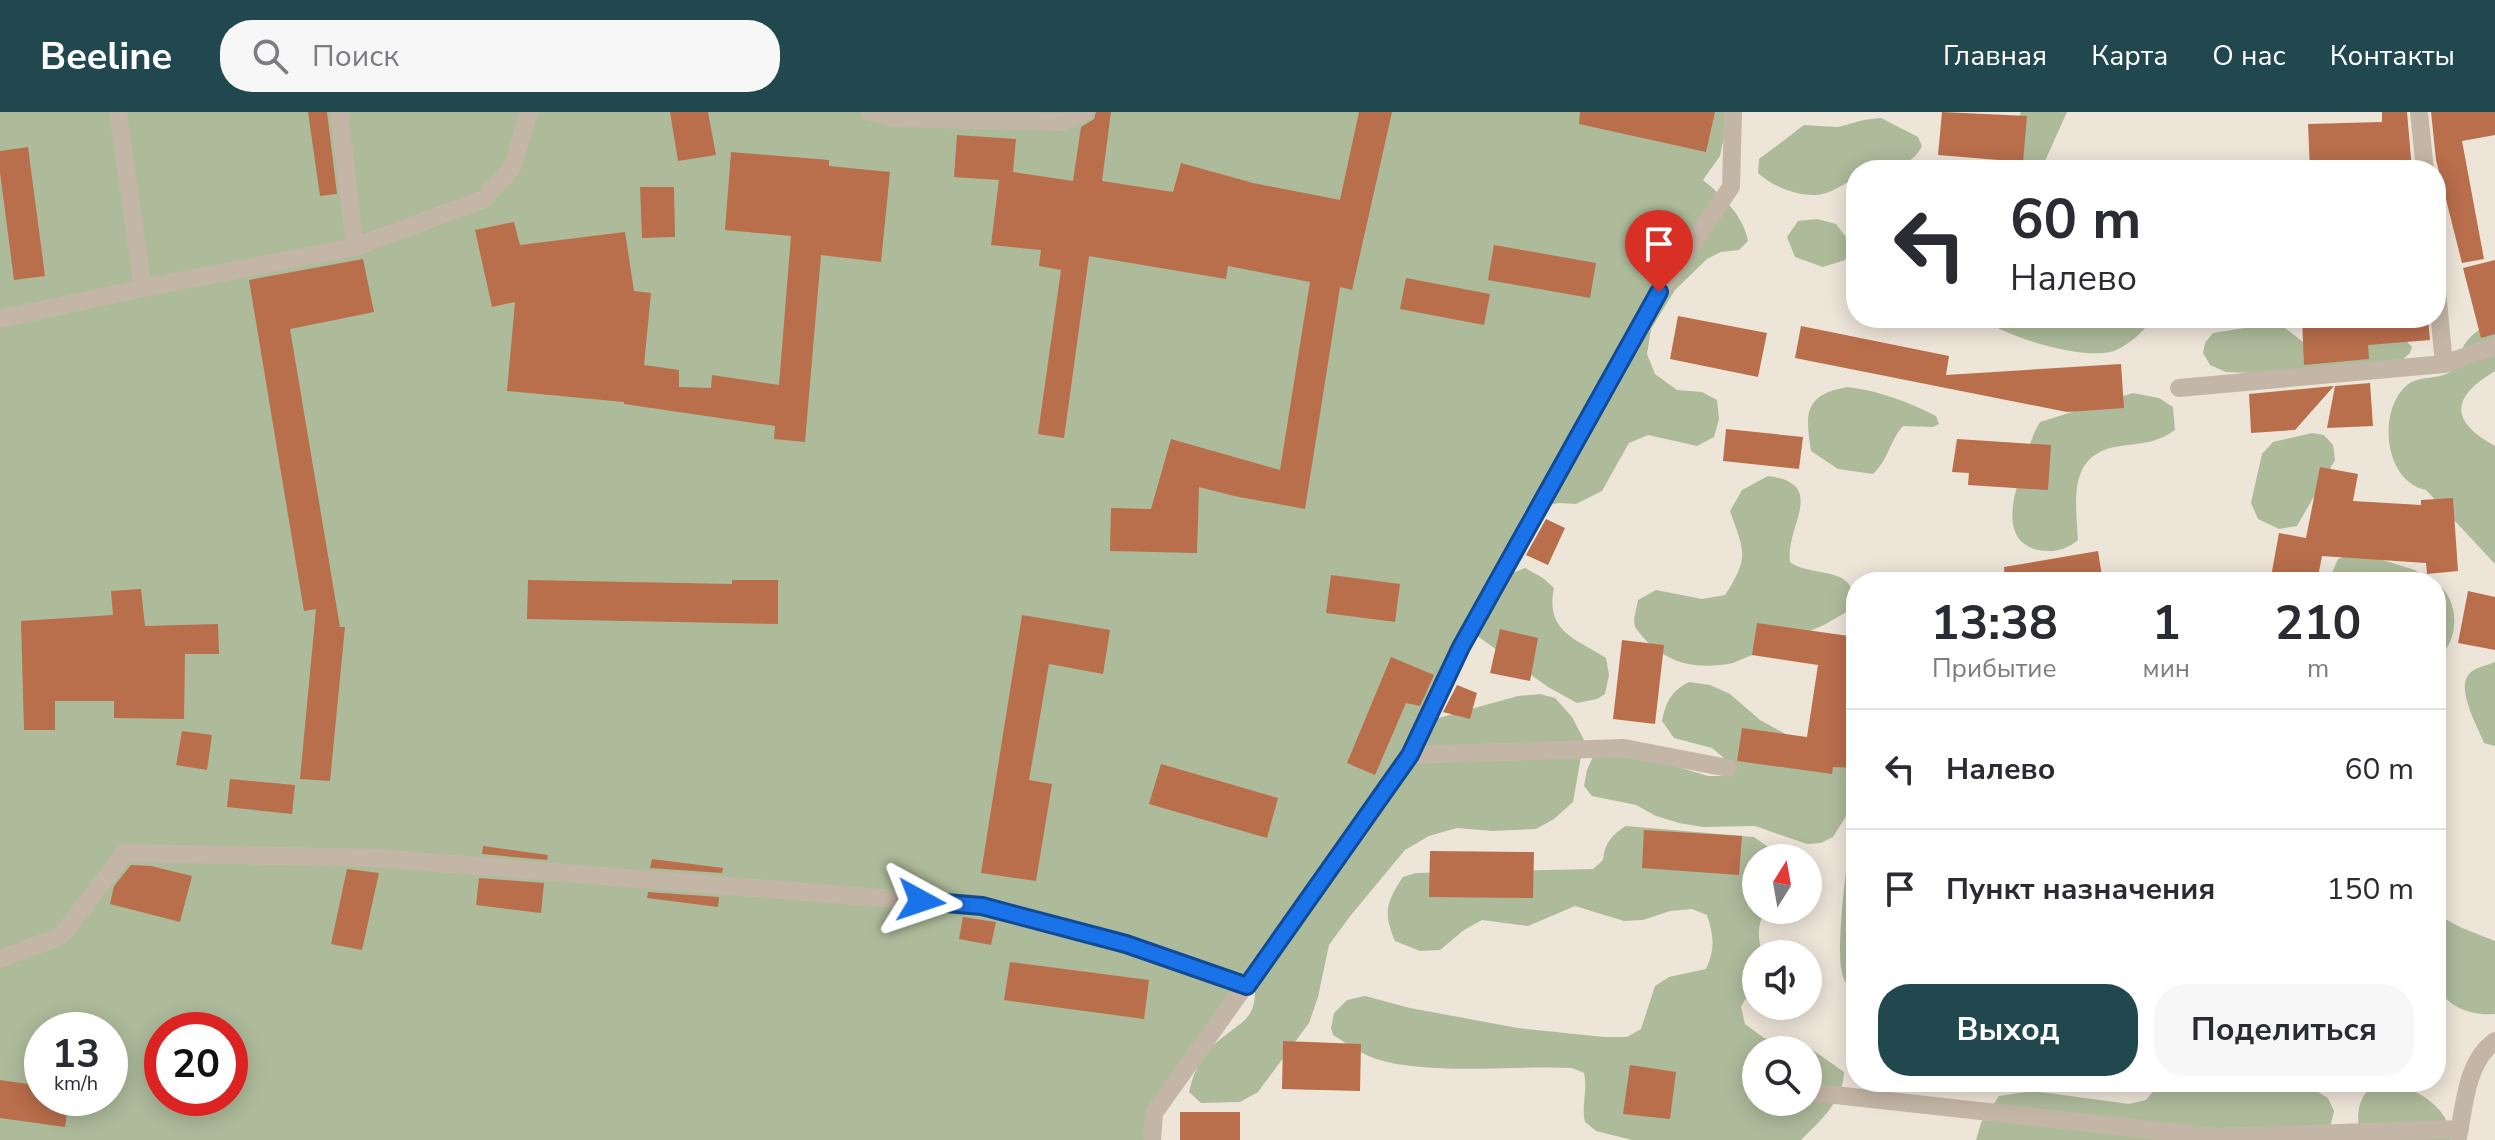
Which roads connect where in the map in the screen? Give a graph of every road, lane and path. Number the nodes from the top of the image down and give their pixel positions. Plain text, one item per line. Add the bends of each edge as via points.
1 (118, 112) edge
2 (339, 112) edge
3 (529, 112) edge
4 (869, 112) edge
5 (1084, 112) edge
6 (1733, 112) edge
7 (2419, 112) edge
8 (2424, 160) edge
9 (355, 247) junction
10 (143, 288) junction
11 (0, 319) edge
12 (2441, 328) edge
13 (2495, 346) edge
14 (2444, 364) junction
15 (2179, 388) dead end
16 (1410, 755) junction
17 (1728, 768) dead end
18 (0, 959) edge
19 (1247, 986) junction
20 (2495, 1041) edge
21 (1822, 1094) edge
22 (2458, 1134) edge
23 (1152, 1140) edge

1 - 10 lane
2 - 9 lane
3 - 9 lane via 512,168 484,199
4 - 5 lane via 894,118 1064,122
6 - 16 lane via 1731,187 1659,292 1461,647
7 - 8 lane
9 - 10 lane
10 - 11 lane
12 - 14 lane
13 - 14 lane
14 - 15 lane
16 - 17 lane via 1624,748
16 - 19 lane
18 - 19 lane via 61,936 125,853 376,858 982,906 1126,944
19 - 23 lane via 1154,1113
20 - 22 lane via 2481,1051 2472,1071
21 - 22 lane via 2215,1137

